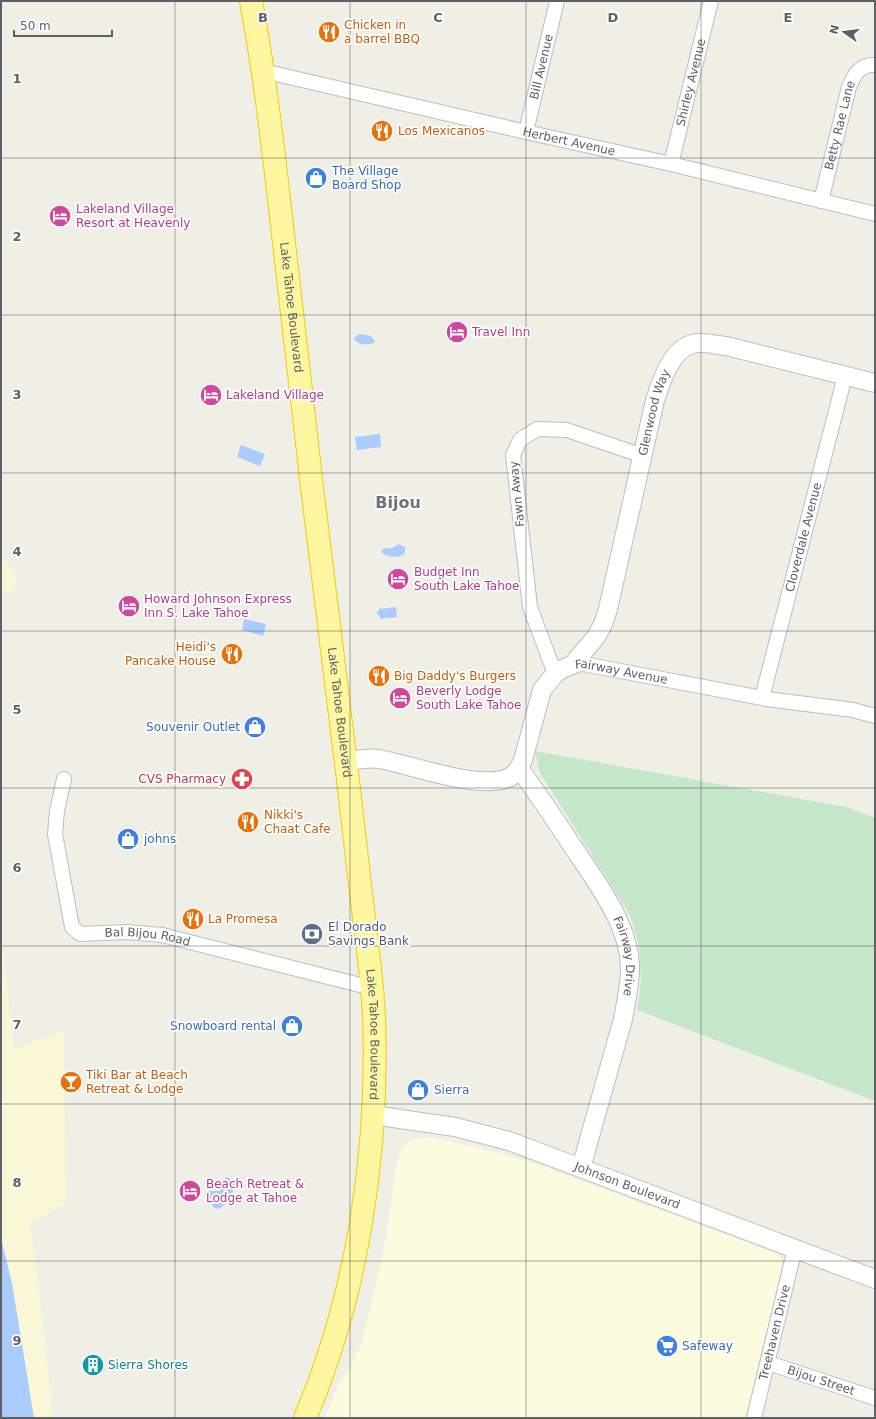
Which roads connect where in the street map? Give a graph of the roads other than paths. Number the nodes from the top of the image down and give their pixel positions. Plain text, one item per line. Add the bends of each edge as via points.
1 (251, 1) edge
2 (557, 1) edge
3 (711, 1) edge
4 (875, 65) edge
5 (263, 71) junction
6 (526, 132) junction
7 (671, 164) junction
8 (821, 201) junction
9 (875, 214) edge
10 (845, 376) junction
11 (875, 383) edge
12 (643, 456) junction
13 (572, 665) junction
14 (555, 674) junction
15 (762, 698) junction
16 (875, 716) edge
17 (346, 762) junction
18 (520, 768) junction
19 (64, 779) dead end
20 (372, 988) junction
21 (373, 1115) junction
22 (581, 1168) junction
23 (795, 1248) junction
24 (875, 1279) edge
25 (768, 1363) junction
26 (875, 1398) edge
27 (305, 1418) edge
28 (754, 1418) edge

1 - 5 highway, Lake Tahoe Boulevard
2 - 6 street, Bill Avenue
3 - 7 street, Shirley Avenue
4 - 8 street, Betty Rae Lane via 865,66 852,77
5 - 6 street, Herbert Avenue
5 - 17 highway, Lake Tahoe Boulevard
6 - 7 street, Herbert Avenue
7 - 8 street, Herbert Avenue
8 - 9 street, Herbert Avenue
10 - 11 street, Glenwood Way
10 - 12 street, Glenwood Way via 726,346 691,344 680,351 662,379
10 - 15 street, Cloverdale Avenue
12 - 13 street, Glenwood Way via 603,624 596,637
12 - 14 street, Fawn Away via 567,430 537,429 520,440 513,455 530,607
13 - 14 street, Fairway Avenue
13 - 15 street, Fairway Avenue via 584,664
14 - 18 street, Fairway Avenue via 542,690
15 - 16 street, Fairway Avenue via 853,710
17 - 18 street via 378,759 475,781 508,778
17 - 20 highway, Lake Tahoe Boulevard
18 - 22 street, Fairway Drive via 607,899 619,923 628,951 628,995 623,1019
19 - 20 street, Bal Bijou Road via 55,834 72,927 80,934 126,932 162,935
20 - 21 highway, Lake Tahoe Boulevard via 375,1066
21 - 22 street, Johnson Boulevard via 478,1133 509,1141
21 - 27 highway, Lake Tahoe Boulevard via 364,1200 349,1282 319,1384
22 - 23 street, Johnson Boulevard
23 - 24 street, Johnson Boulevard
23 - 25 street, Treehaven Drive
25 - 26 street, Bijou Street
25 - 28 street, Treehaven Drive

